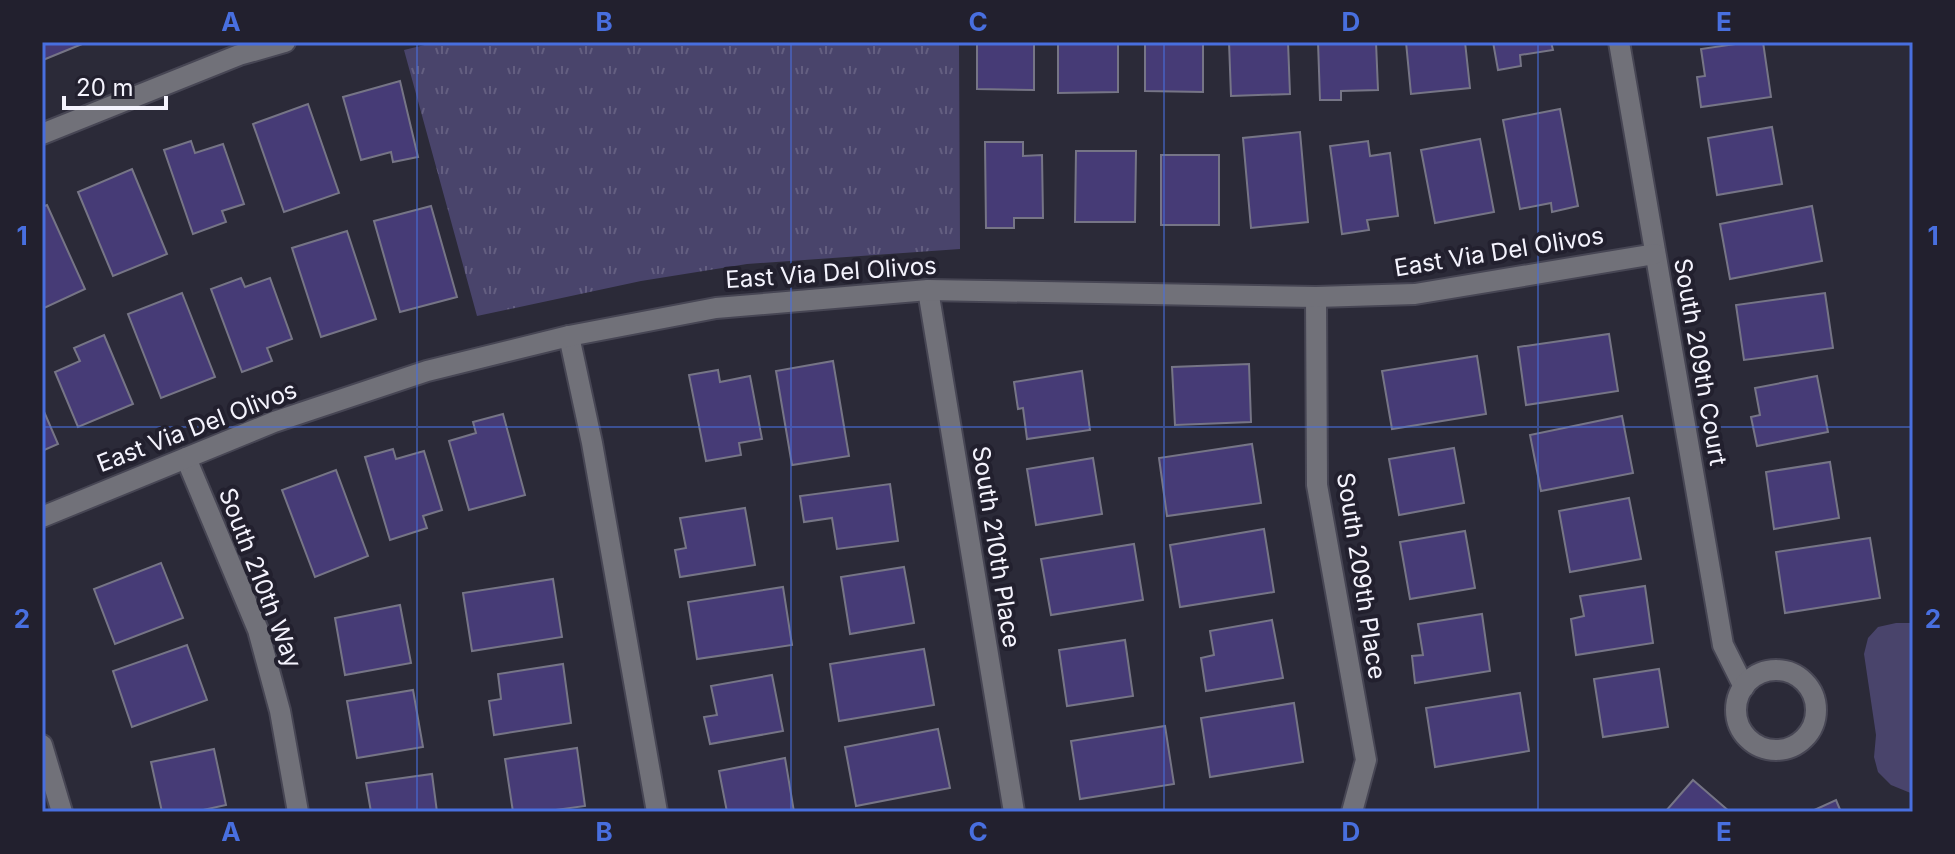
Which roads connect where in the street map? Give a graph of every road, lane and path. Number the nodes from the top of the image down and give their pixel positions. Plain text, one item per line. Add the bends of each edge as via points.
1 (285, 42) edge
2 (1619, 42) edge
3 (260, 46) edge
4 (42, 134) edge
5 (1655, 254) junction
6 (928, 290) junction
7 (1316, 297) junction
8 (569, 336) junction
9 (186, 458) junction
10 (42, 517) edge
11 (1744, 687) dead end
12 (42, 745) edge
13 (62, 812) edge
14 (298, 812) edge
15 (657, 812) edge
16 (1014, 812) edge
17 (1352, 812) edge

1 - 3 street
2 - 5 street, South 209th Court
3 - 4 street
5 - 7 street, East Via Del Olivos via 1452,290
5 - 11 street, South 209th Court via 1723,645
6 - 7 street, East Via Del Olivos
6 - 8 street, East Via Del Olivos via 716,308
6 - 16 street, South 210th Place
7 - 17 street, South 209th Place via 1317,485 1366,760
8 - 9 street, East Via Del Olivos via 427,371
8 - 15 street
9 - 10 street, East Via Del Olivos
9 - 14 street, South 210th Way via 258,630 280,711
12 - 13 street

